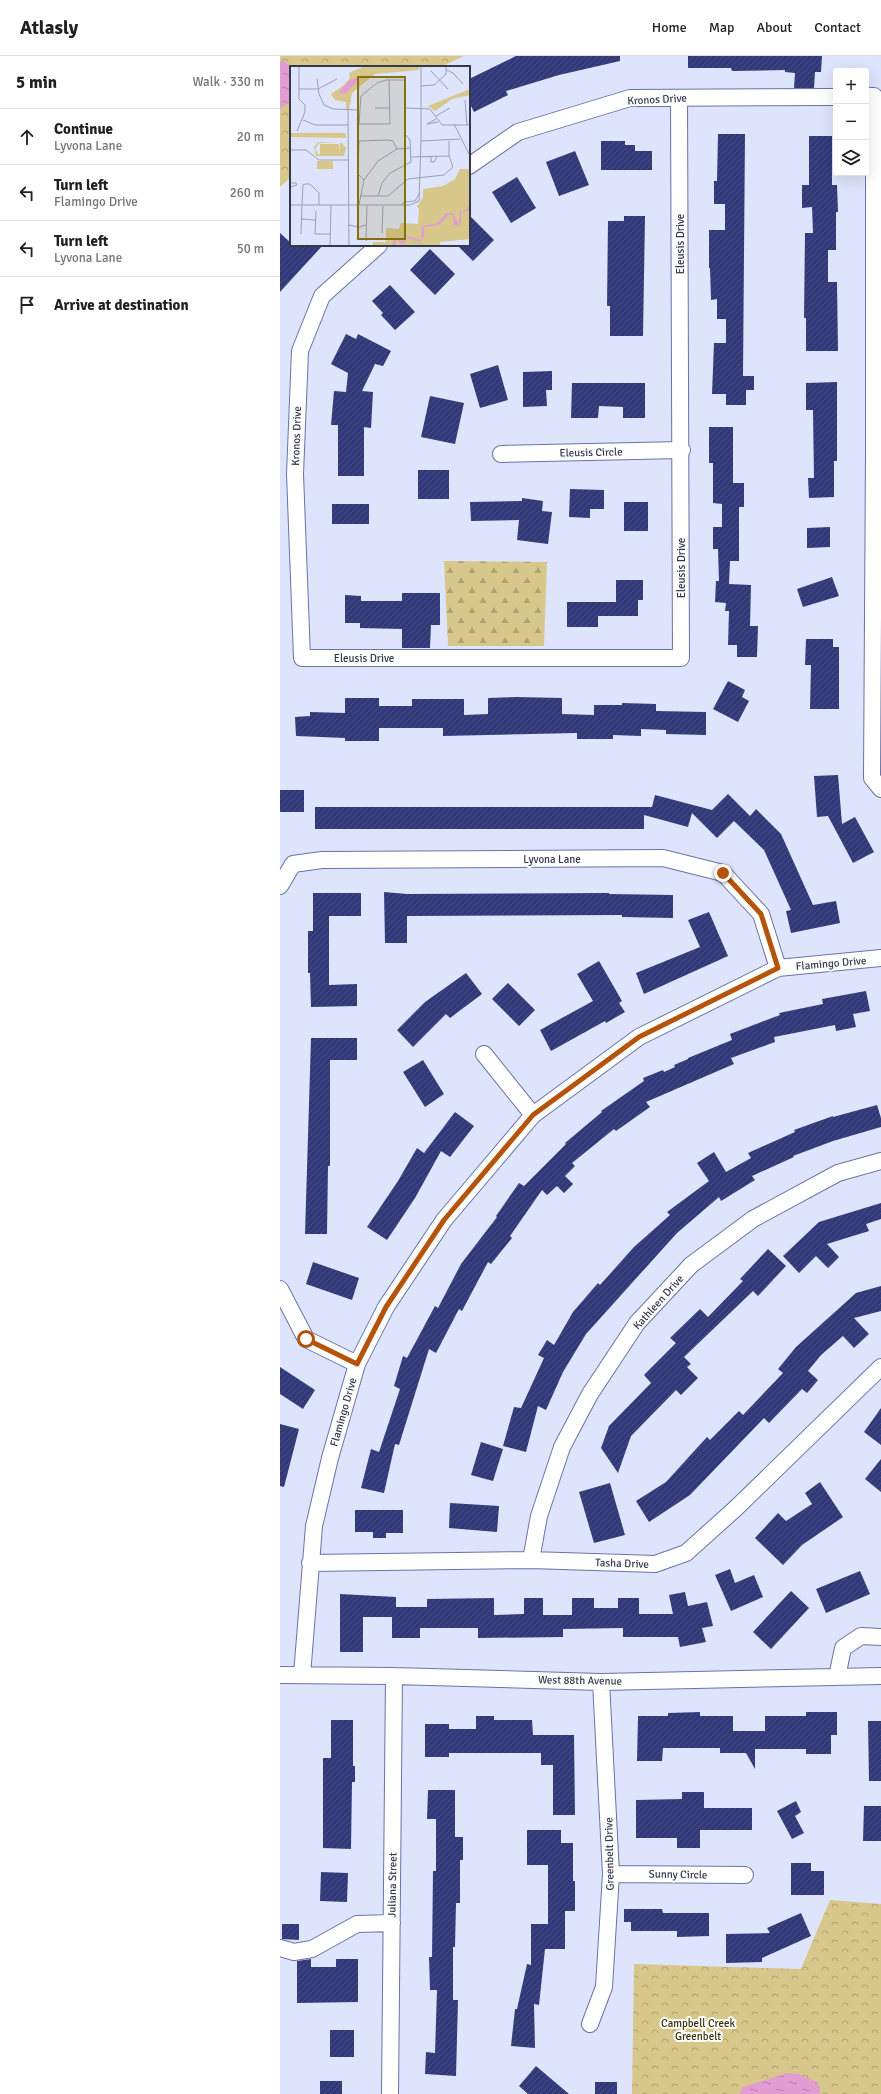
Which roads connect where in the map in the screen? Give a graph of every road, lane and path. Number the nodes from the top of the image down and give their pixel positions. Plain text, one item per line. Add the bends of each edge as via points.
1 (870, 96) edge
2 (833, 97) edge
3 (679, 98) junction
4 (470, 165) edge
5 (378, 246) edge
6 (682, 450) junction
7 (501, 454) dead end
8 (878, 454) edge
9 (287, 474) edge
10 (302, 658) joint
11 (881, 788) edge
12 (280, 886) edge
13 (881, 958) edge
14 (778, 968) junction
15 (484, 1054) dead end
16 (533, 1115) junction
17 (881, 1161) edge
18 (280, 1289) edge
19 (357, 1364) junction
20 (881, 1367) edge
21 (531, 1560) junction
22 (310, 1563) junction
23 (881, 1637) edge
24 (280, 1675) edge
25 (302, 1675) junction
26 (394, 1676) junction
27 (881, 1676) edge
28 (837, 1677) junction
29 (601, 1682) junction
30 (611, 1874) junction
31 (745, 1875) dead end
32 (392, 1923) junction
33 (280, 1948) edge
34 (590, 2024) dead end
35 (390, 2094) edge

1 - 8 street
2 - 3 street, Kronos Drive
3 - 4 street, Kronos Drive via 630,98 518,132
3 - 6 street, Eleusis Drive
5 - 9 street, Kronos Drive via 322,296 300,351
6 - 7 street, Eleusis Circle
6 - 10 street, Eleusis Drive via 681,658
8 - 11 street via 872,778
9 - 10 street, Kronos Drive
12 - 14 street, Lyvona Lane via 293,864 322,860 663,858 723,873 761,914
13 - 14 street, Flamingo Drive
14 - 16 street, Flamingo Drive via 639,1037
15 - 16 street
16 - 19 street, Flamingo Drive via 444,1220 386,1307
17 - 21 street, Kathleen Drive via 838,1173 753,1219 691,1265 637,1322 590,1394 562,1447 539,1516
18 - 19 street via 306,1339
19 - 22 street, Flamingo Drive via 330,1458 314,1526
20 - 21 street, Tasha Drive via 686,1553 655,1564
21 - 22 street, Tasha Drive
22 - 25 street, Flamingo Drive
23 - 28 street via 861,1636 843,1648
24 - 25 street, West 88th Avenue
25 - 26 street, West 88th Avenue
26 - 29 street, West 88th Avenue
26 - 32 street, Juliana Street
27 - 28 street, West 88th Avenue
28 - 29 street, West 88th Avenue
29 - 30 street, Greenbelt Drive
30 - 31 street, Sunny Circle
30 - 34 street, Greenbelt Drive via 604,1987
32 - 33 street via 357,1924 312,1949 294,1952
32 - 35 street, Juliana Street

